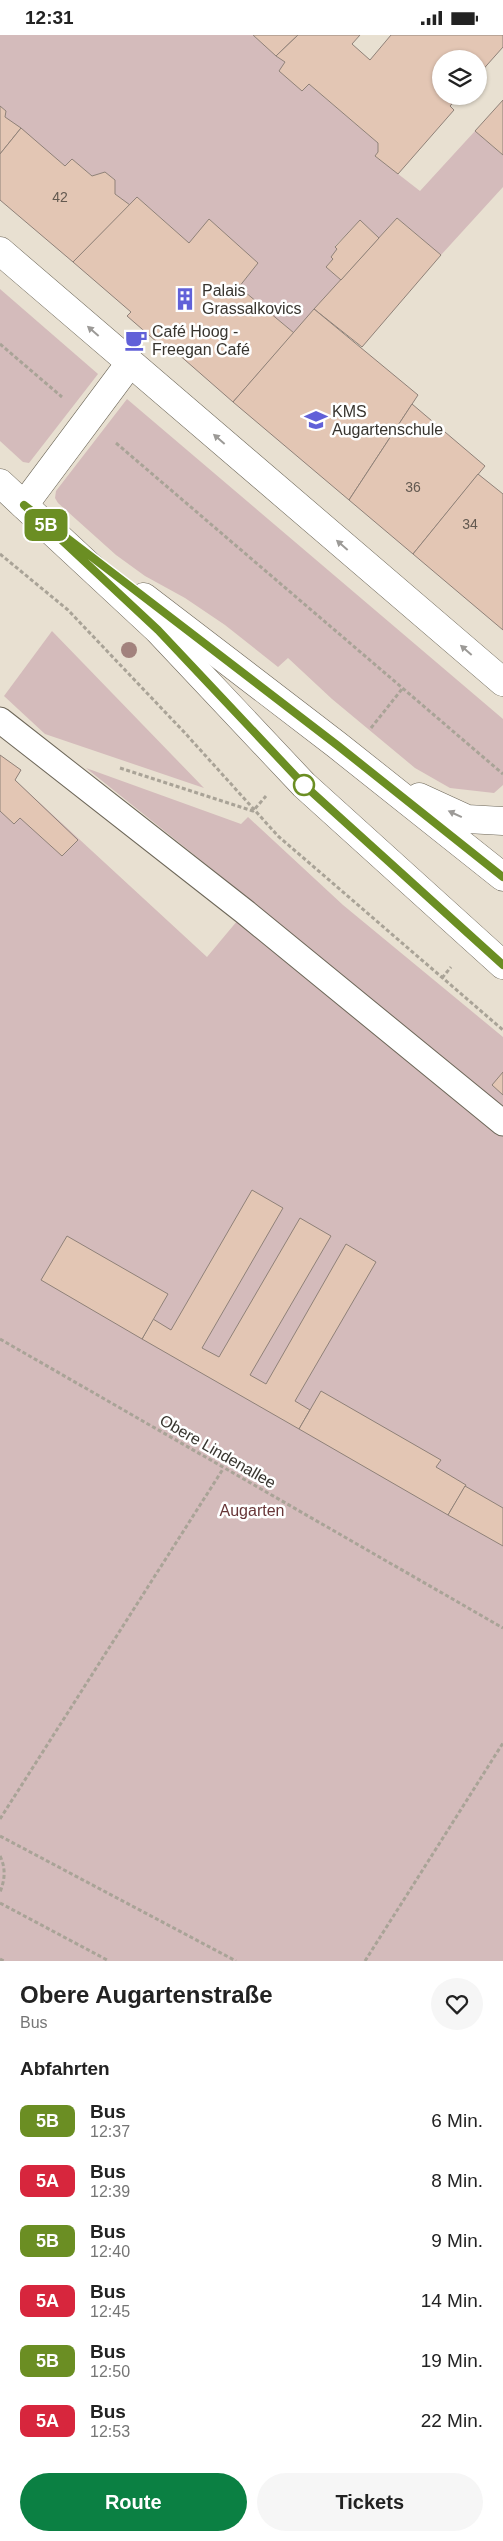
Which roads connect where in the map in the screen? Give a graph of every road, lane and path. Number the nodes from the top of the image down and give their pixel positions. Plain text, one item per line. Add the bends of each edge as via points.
1 (0, 251) edge
2 (0, 344) edge
3 (130, 363) junction
4 (88, 419) junction
5 (0, 483) edge
6 (24, 505) junction
7 (0, 554) edge
8 (503, 682) edge
9 (402, 689) junction
10 (0, 720) edge
11 (368, 733) dead end
12 (114, 766) dead end
13 (503, 774) edge
14 (377, 778) junction
15 (270, 792) dead end
16 (253, 811) junction
17 (503, 821) edge
18 (503, 877) edge
19 (503, 965) edge
20 (503, 1030) edge
21 (503, 1123) edge
22 (0, 1339) edge
23 (223, 1469) junction
24 (503, 1628) edge
25 (503, 1743) edge
26 (0, 1819) edge
27 (0, 1836) edge
28 (0, 1855) edge
29 (0, 1892) edge
30 (0, 1903) edge
31 (0, 1959) edge
32 (4, 1961) edge
33 (109, 1961) edge
34 (236, 1961) edge
35 (365, 1961) edge

3 -> 1 street
2 - 4 path
3 - 4 street
8 -> 3 street
4 - 6 street
4 - 9 path
5 - 6 street
6 - 14 street
6 - 19 street via 158,630 304,785
7 - 16 path via 68,610 185,733
9 - 11 path
9 - 13 path
10 - 21 lane via 237,906
12 - 16 path
17 -> 14 street via 467,819
14 - 18 street
15 - 16 path
16 - 20 path via 315,870
22 - 23 path, Obere Lindenallee
23 - 24 path, Obere Lindenallee
23 - 26 path
25 - 35 path
27 - 34 path
28 - 29 path via 5,1877
30 - 33 path
31 - 32 path

